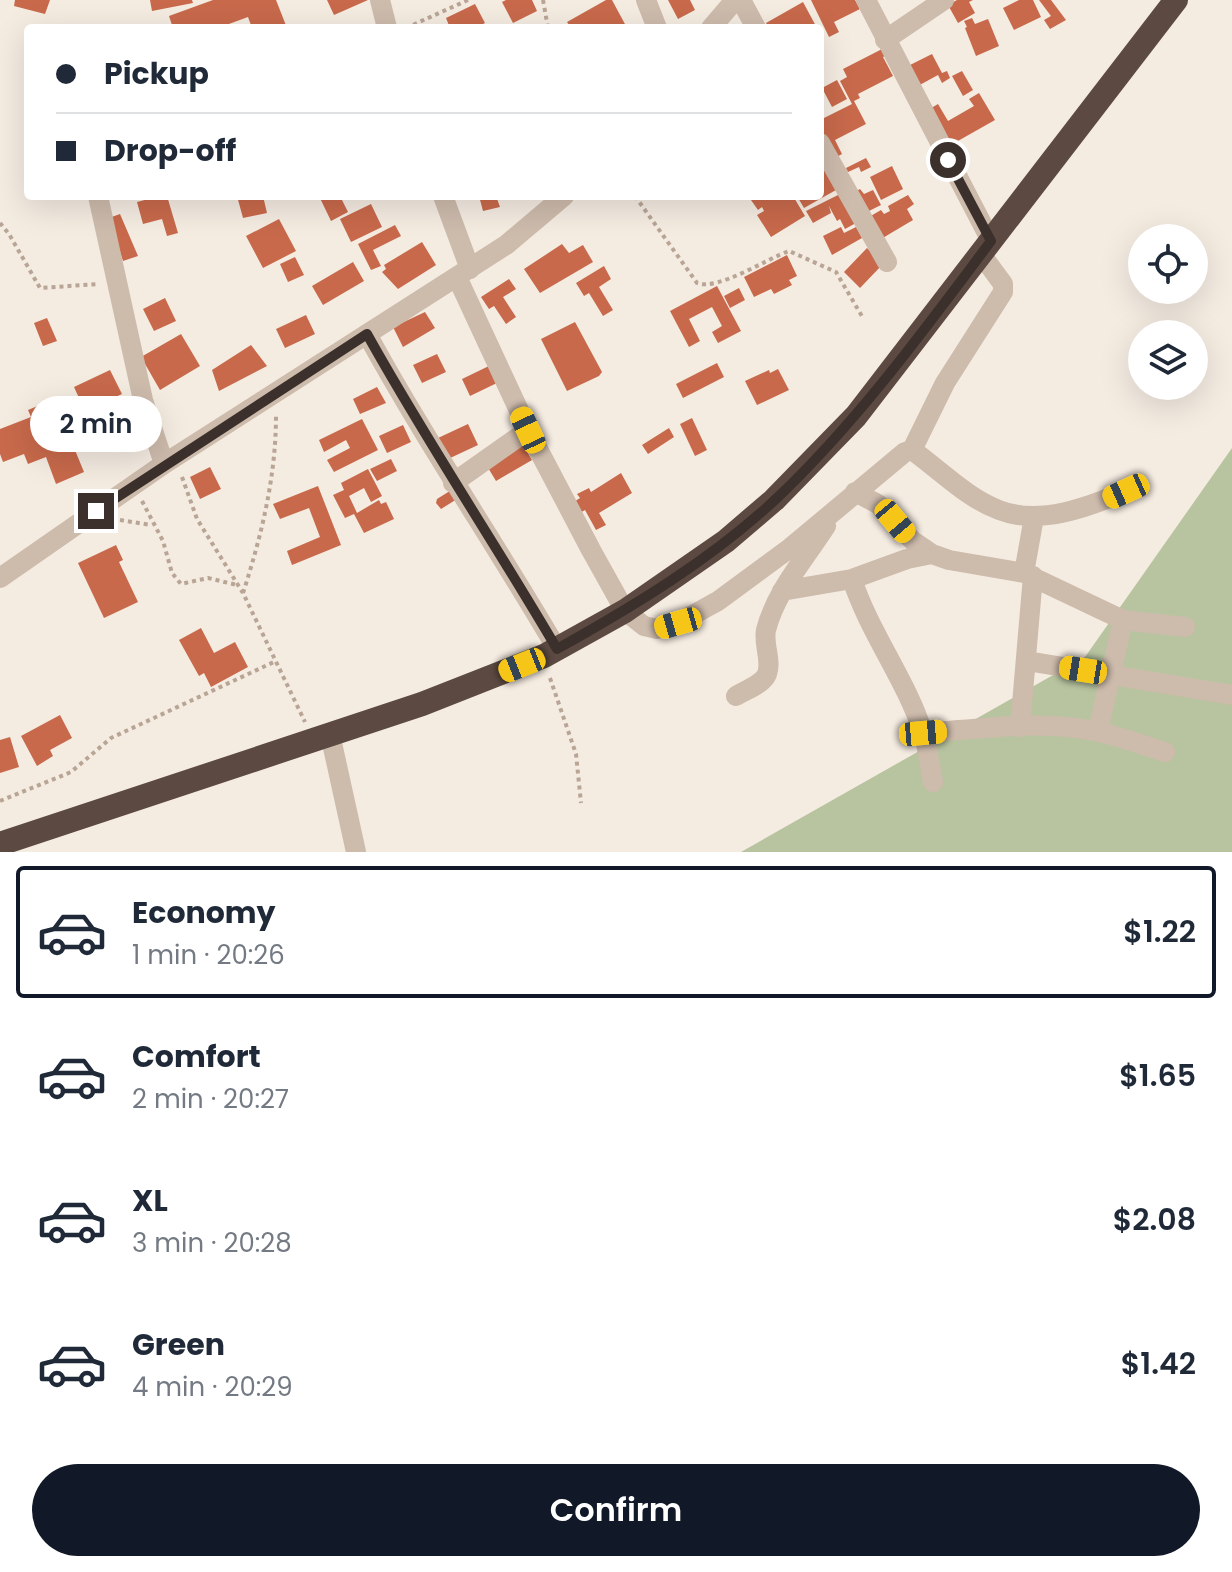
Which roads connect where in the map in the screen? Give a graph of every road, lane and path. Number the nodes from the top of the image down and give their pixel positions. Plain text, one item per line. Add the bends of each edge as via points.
1 (380, 0) edge
2 (468, 0) edge
3 (543, 0) edge
4 (646, 0) edge
5 (738, 0) edge
6 (866, 0) edge
7 (944, 0) edge
8 (1176, 0) edge
9 (386, 24) edge
10 (415, 24) edge
11 (547, 24) edge
12 (655, 24) edge
13 (715, 24) edge
14 (753, 24) edge
15 (885, 40) junction
16 (824, 150) edge
17 (99, 200) edge
18 (444, 200) edge
19 (560, 200) edge
20 (638, 200) edge
21 (0, 223) edge
22 (986, 247) junction
23 (887, 262) dead end
24 (464, 273) junction
25 (118, 282) junction
26 (863, 318) dead end
27 (367, 334) junction
28 (276, 392) junction
29 (528, 430) junction
30 (912, 450) junction
31 (169, 461) junction
32 (453, 483) junction
33 (133, 485) junction
34 (1126, 491) dead end
35 (855, 492) junction
36 (839, 505) junction
37 (1034, 517) junction
38 (932, 554) junction
39 (1029, 574) junction
40 (0, 578) edge
41 (852, 579) junction
42 (237, 585) junction
43 (782, 591) junction
44 (243, 593) junction
45 (625, 611) junction
46 (1123, 620) junction
47 (1185, 627) dead end
48 (550, 653) junction
49 (276, 661) junction
50 (1027, 661) junction
51 (1112, 675) junction
52 (1232, 695) edge
53 (736, 696) dead end
54 (1020, 727) junction
55 (1098, 731) junction
56 (923, 733) junction
57 (321, 736) junction
58 (1165, 752) dead end
59 (933, 782) dead end
60 (0, 801) edge
61 (581, 803) dead end
62 (0, 844) edge
63 (356, 852) edge

1 - 9 street
2 - 10 path
3 - 11 path
4 - 12 street
5 - 13 street
5 - 14 street
6 - 15 street
7 - 15 street
8 - 22 highway
15 - 22 street
16 - 23 street
17 - 25 street
18 - 24 street
19 - 24 street via 518,237
20 - 26 path via 697,283 716,283 789,251 836,272
21 - 25 path via 40,288
22 - 30 street via 1003,292 945,383
22 - 45 highway via 856,416 812,464 726,541
24 - 27 street
24 - 29 street
25 - 31 street via 143,400
27 - 28 street
27 - 32 street
28 - 31 street
28 - 44 path via 276,456 260,540
29 - 32 street
29 - 45 street
30 - 35 street
30 - 37 street via 999,510
31 - 33 street
31 - 42 path
32 - 48 street via 521,587
33 - 40 street
33 - 42 path via 181,584 208,578
34 - 37 street
35 - 36 street
35 - 38 street via 878,504
36 - 43 street
36 - 45 street via 759,573 695,615 657,629
37 - 39 street
38 - 39 street
38 - 41 street
39 - 46 street
39 - 50 street
41 - 43 street
41 - 56 street
42 - 44 path
43 - 53 street via 765,634 768,672
44 - 49 path
45 - 48 highway
46 - 47 street
46 - 51 street
48 - 57 highway via 422,704
48 - 61 path via 576,754
49 - 57 path
49 - 60 path via 111,738 56,780
50 - 51 street
50 - 54 street
51 - 52 street
51 - 55 street
54 - 55 street
54 - 56 street
55 - 58 street
56 - 59 street
57 - 62 highway
57 - 63 street

